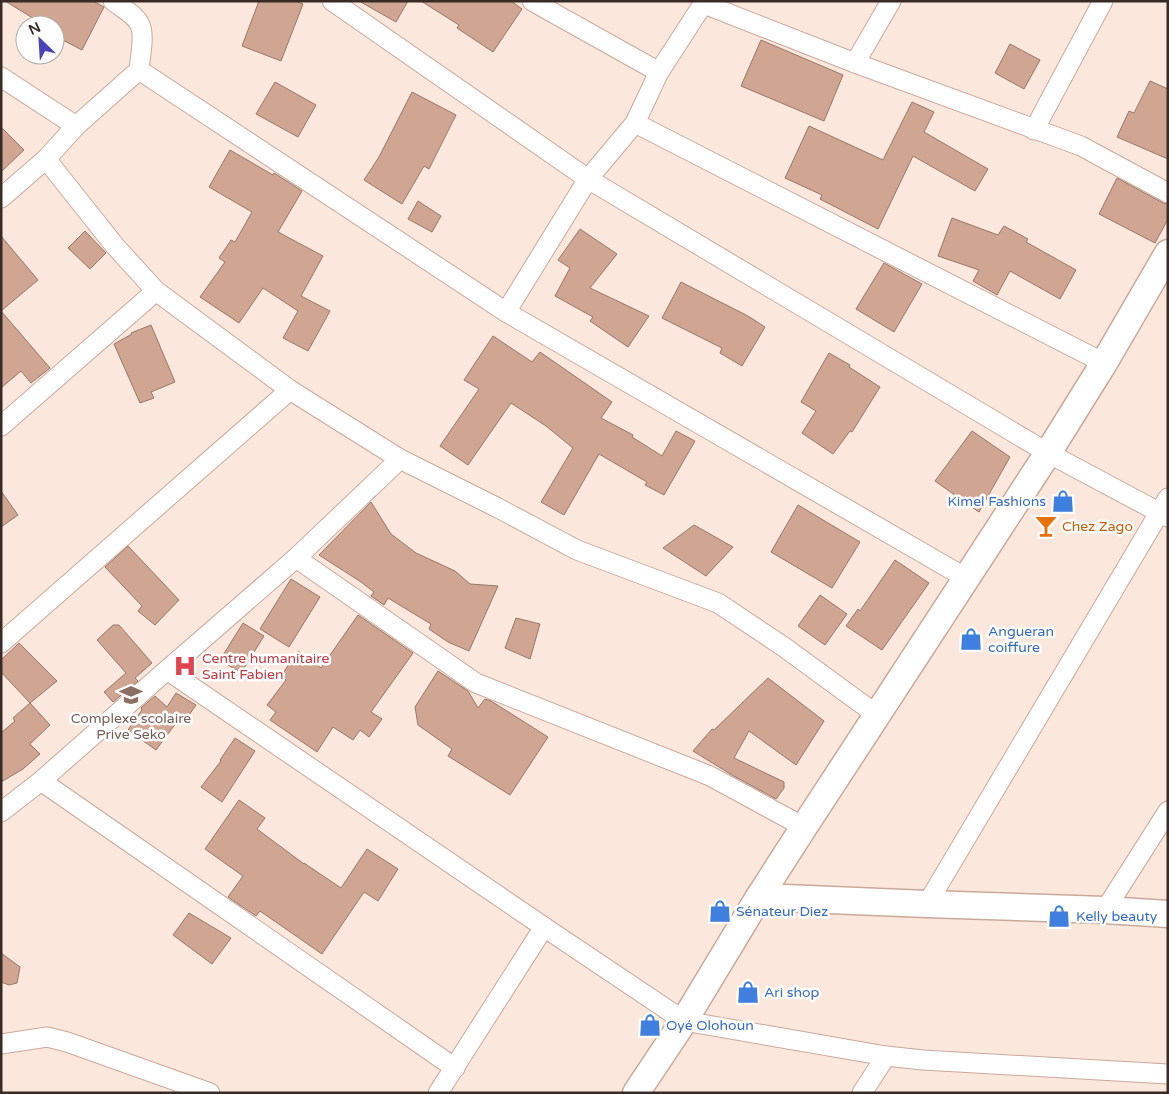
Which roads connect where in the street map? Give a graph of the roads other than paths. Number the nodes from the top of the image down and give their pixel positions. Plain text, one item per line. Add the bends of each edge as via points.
1 (113, 1) edge
2 (332, 1) edge
3 (532, 1) edge
4 (891, 1) edge
5 (1104, 1) edge
6 (704, 2) edge
7 (855, 63) junction
8 (139, 70) junction
9 (659, 72) junction
10 (1, 77) edge
11 (635, 123) junction
12 (76, 126) junction
13 (1034, 130) junction
14 (46, 159) junction
15 (588, 180) junction
16 (1168, 193) edge
17 (1, 198) edge
18 (1168, 253) edge
19 (156, 291) junction
20 (506, 312) junction
21 (1104, 363) junction
22 (290, 390) junction
23 (1, 426) edge
24 (1048, 453) junction
25 (400, 460) junction
26 (1165, 509) edge
27 (296, 558) junction
28 (966, 578) junction
29 (1, 643) edge
30 (167, 670) junction
31 (877, 715) junction
32 (41, 781) junction
33 (1168, 811) edge
34 (1, 812) edge
35 (804, 826) junction
36 (759, 897) junction
37 (927, 904) junction
38 (1105, 910) junction
39 (1168, 914) edge
40 (544, 927) junction
41 (684, 1021) junction
42 (1, 1044) edge
43 (886, 1056) junction
44 (455, 1068) junction
45 (1168, 1074) edge
46 (210, 1093) edge
47 (438, 1093) edge
48 (636, 1093) edge
49 (862, 1093) edge

1 - 8 street via 140,24
2 - 15 street
3 - 9 street
4 - 7 street
5 - 13 street
6 - 7 street
6 - 9 street
7 - 13 street
8 - 12 street
8 - 20 street
9 - 11 street
10 - 12 street
11 - 15 street
11 - 21 street
12 - 14 street
13 - 16 street via 1080,146
14 - 17 street
14 - 19 street via 114,246
15 - 20 street
15 - 24 street
18 - 21 main road
19 - 22 street
19 - 23 street
20 - 28 street
21 - 24 main road
22 - 25 street
22 - 29 street
24 - 26 street
24 - 28 main road
25 - 27 street
25 - 31 street via 577,550 718,603
26 - 37 street
27 - 30 street
27 - 35 street via 476,683 710,776
28 - 31 main road
30 - 32 street
30 - 40 street
31 - 35 main road
32 - 34 street
32 - 44 street
33 - 38 street
35 - 36 main road
36 - 37 main road
36 - 41 main road
37 - 38 main road
38 - 39 main road
40 - 41 street
40 - 44 street
41 - 43 street
41 - 48 main road
42 - 46 street via 47,1036
43 - 45 street
43 - 49 street
44 - 47 street

